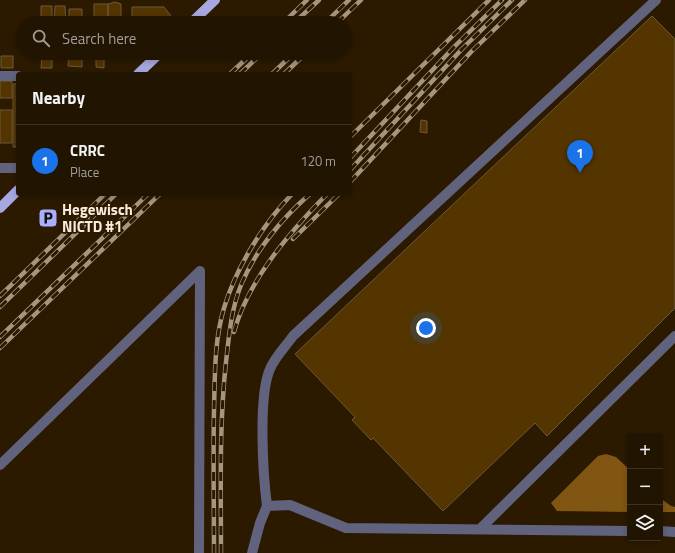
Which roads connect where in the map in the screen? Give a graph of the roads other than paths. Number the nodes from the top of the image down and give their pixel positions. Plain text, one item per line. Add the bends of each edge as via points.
1 (215, 0) edge
2 (656, 0) edge
3 (198, 16) edge
4 (153, 60) edge
5 (140, 72) edge
6 (0, 76) edge
7 (16, 76) edge
8 (0, 168) edge
9 (16, 168) edge
10 (16, 192) edge
11 (0, 208) edge
12 (675, 336) edge
13 (0, 465) edge
14 (268, 506) junction
15 (480, 529) junction
16 (627, 531) edge
17 (663, 532) edge
18 (675, 532) edge
19 (199, 553) edge
20 (252, 553) edge

1 - 3 main road
2 - 14 street via 293,336 270,369 264,397 263,474
4 - 5 main road
6 - 7 street
8 - 9 street
10 - 11 main road
12 - 15 street
13 - 19 street via 200,271
14 - 15 street via 290,505 346,528
14 - 20 street via 260,523
15 - 16 street
17 - 18 street

